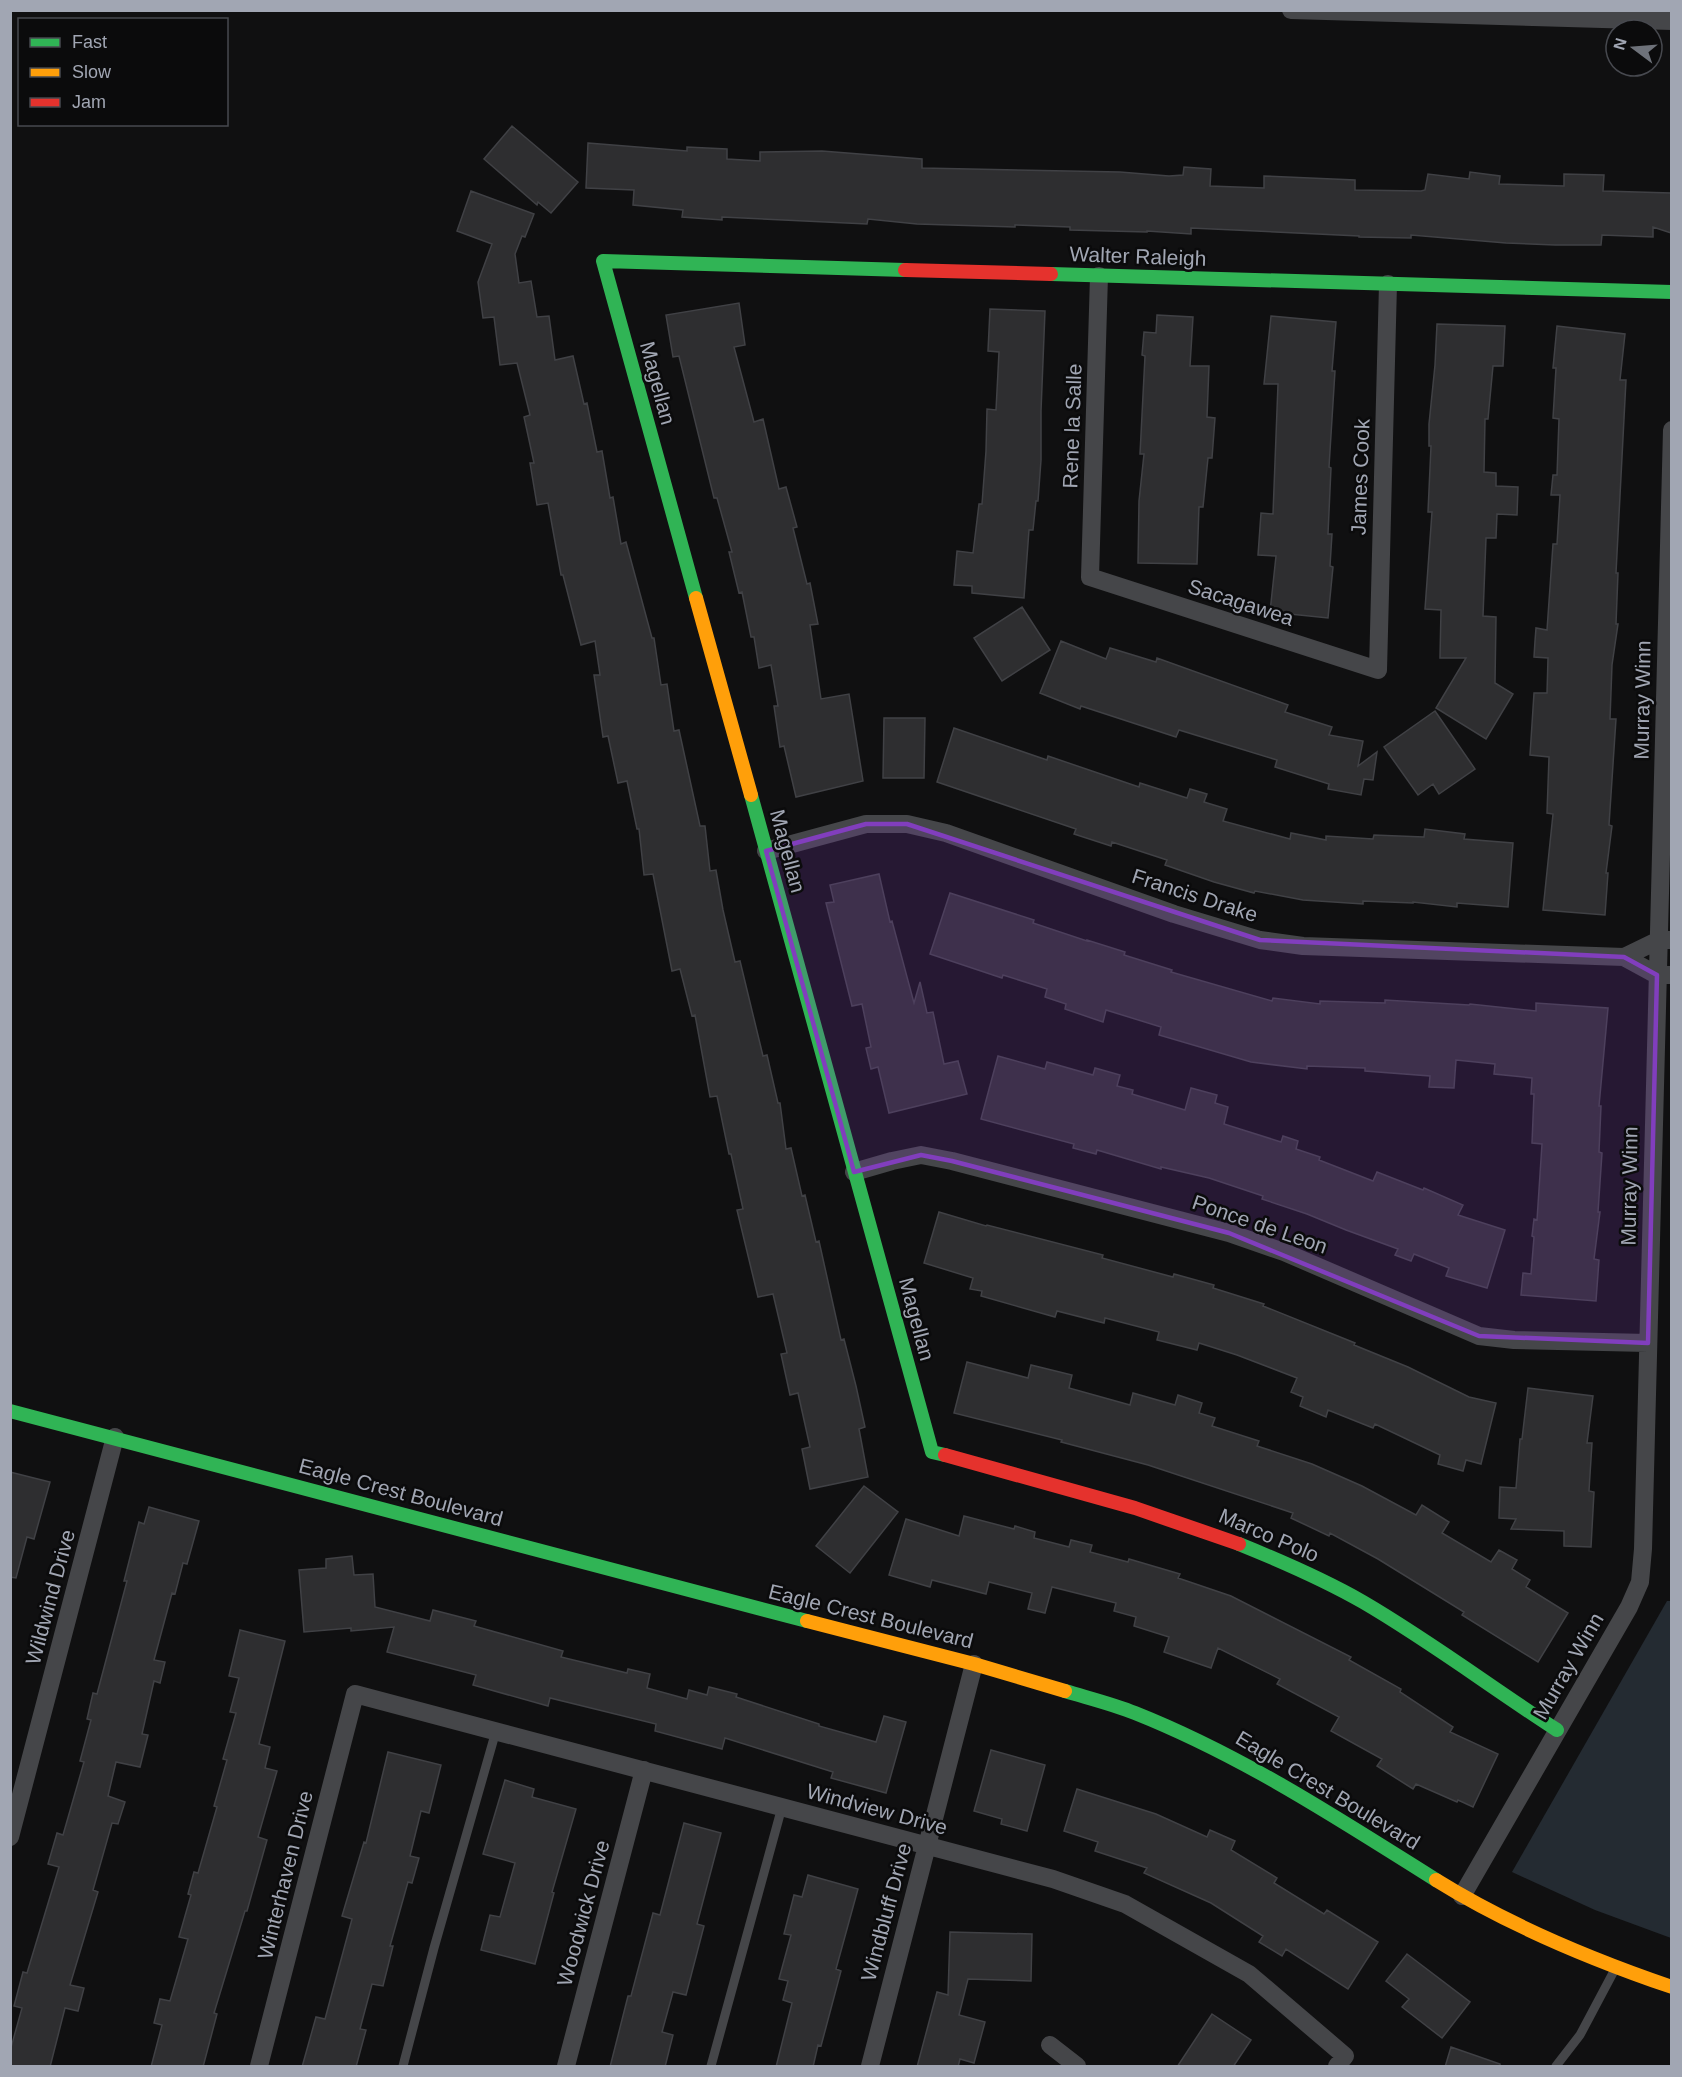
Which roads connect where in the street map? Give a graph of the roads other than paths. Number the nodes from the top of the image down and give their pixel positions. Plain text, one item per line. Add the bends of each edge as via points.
1 (1291, 10) edge
2 (1406, 12) edge
3 (1626, 15) edge
4 (1671, 21) edge
5 (603, 261) joint
6 (1099, 276) junction
7 (1388, 284) junction
8 (1671, 292) edge
9 (1671, 430) edge
10 (1090, 577) joint
11 (1378, 670) joint
12 (766, 850) junction
13 (1665, 940) edge
14 (1624, 957) junction
15 (1664, 975) edge
16 (854, 1172) junction
17 (1648, 1343) junction
18 (10, 1411) edge
19 (116, 1437) junction
20 (932, 1452) joint
21 (974, 1664) junction
22 (355, 1694) joint
23 (1557, 1730) junction
24 (496, 1731) junction
25 (644, 1770) junction
26 (782, 1807) junction
27 (10, 1837) edge
28 (927, 1845) junction
29 (1462, 1896) junction
30 (1616, 1968) junction
31 (1671, 1987) edge
32 (1050, 2045) dead end
33 (1341, 2061) edge
34 (259, 2067) edge
35 (403, 2067) edge
36 (566, 2067) edge
37 (711, 2067) edge
38 (870, 2067) edge
39 (1077, 2067) edge
40 (1556, 2067) edge

1 - 2 street
2 - 3 street
3 - 4 street
5 - 6 street, Walter Raleigh
5 - 12 street, Magellan
6 - 7 street, Walter Raleigh
6 - 10 street, Rene la Salle
7 - 8 street, Walter Raleigh
7 - 11 street, James Cook
9 - 13 street, Murray Winn
10 - 11 street, Sacagawea
12 - 14 street, Francis Drake via 866,824 908,824 946,833 1174,914 1260,940 1303,946
12 - 16 street, Magellan
13 - 14 street, Francis Drake
13 - 15 street, Murray Winn
14 - 15 street, Francis Drake
15 - 17 street, Murray Winn
16 - 17 street, Ponce de Leon via 921,1155 952,1161 1229,1233 1284,1252 1479,1336
16 - 20 street, Magellan
17 - 23 street, Murray Winn via 1640,1582
18 - 19 street, Eagle Crest Boulevard
19 - 21 street, Eagle Crest Boulevard
19 - 27 street, Wildwind Drive
20 - 23 street, Marco Polo via 1108,1500 1209,1532 1271,1557 1382,1612
21 - 28 street, Windbluff Drive
21 - 29 street, Eagle Crest Boulevard via 1134,1712 1212,1747 1290,1788
22 - 24 street, Windview Drive
22 - 34 street, Winterhaven Drive
23 - 29 street, Murray Winn
24 - 25 street, Windview Drive
24 - 35 lane
25 - 26 street, Windview Drive
25 - 36 street, Woodwick Drive
26 - 28 street, Windview Drive
26 - 37 lane
28 - 33 street, Windview Drive via 1053,1879 1125,1904 1249,1974
28 - 38 street, Windbluff Drive
29 - 30 street, Eagle Crest Boulevard via 1526,1930
30 - 31 street, Eagle Crest Boulevard
30 - 40 lane via 1580,2035
32 - 39 street

